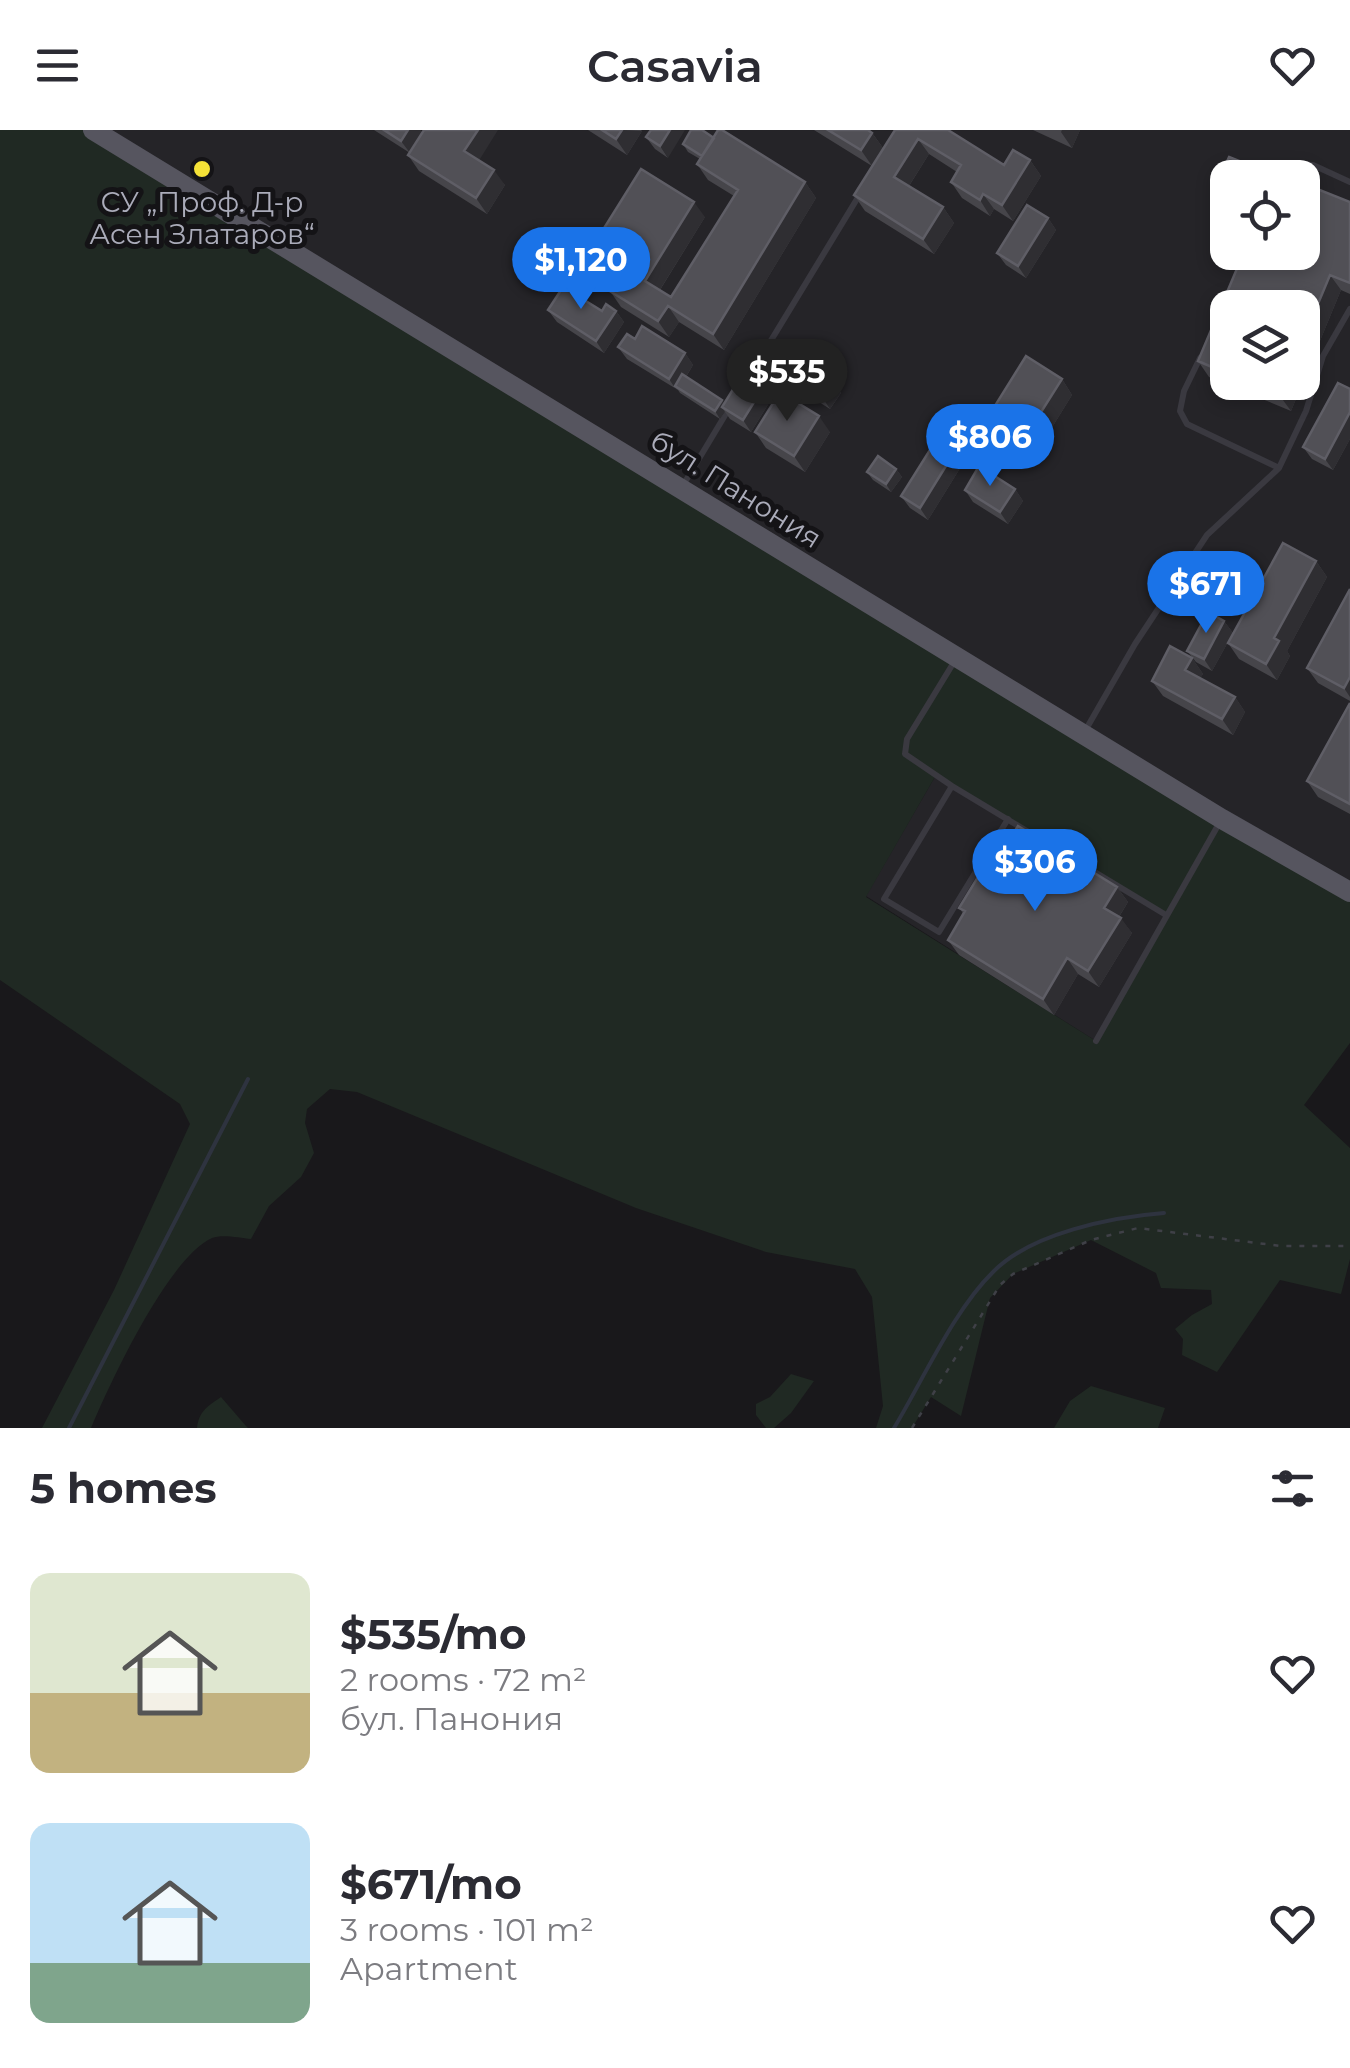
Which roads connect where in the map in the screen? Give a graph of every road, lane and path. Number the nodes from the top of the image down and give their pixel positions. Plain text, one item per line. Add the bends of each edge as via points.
1 (94, 130) edge
2 (1320, 168) edge
3 (1350, 182) edge
4 (861, 192) edge
5 (1350, 310) edge
6 (1201, 357) edge
7 (742, 389) edge
8 (732, 406) edge
9 (1278, 468) junction
10 (682, 488) junction
11 (957, 656) junction
12 (1084, 734) junction
13 (952, 786) junction
14 (1008, 819) junction
15 (1222, 819) junction
16 (1350, 892) edge
17 (1166, 916) junction
18 (1096, 1041) dead end
19 (1350, 1246) edge
20 (912, 1428) edge

1 - 10 main road, бул. Панония
2 - 3 lane
4 - 7 lane
5 - 9 lane via 1323,356
6 - 9 lane via 1184,391 1180,412 1187,424
8 - 10 lane
9 - 12 lane via 1207,535
10 - 11 main road, бул. Панония
11 - 12 main road, бул. Панония
11 - 13 lane via 904,747 910,760
12 - 15 main road, бул. Панония
13 - 14 lane
13 - 14 lane via 884,900 939,932
14 - 17 lane
15 - 16 main road, бул. Панония
15 - 17 lane
17 - 18 lane
19 - 20 path via 1281,1246 1138,1228 1091,1240 1000,1285

